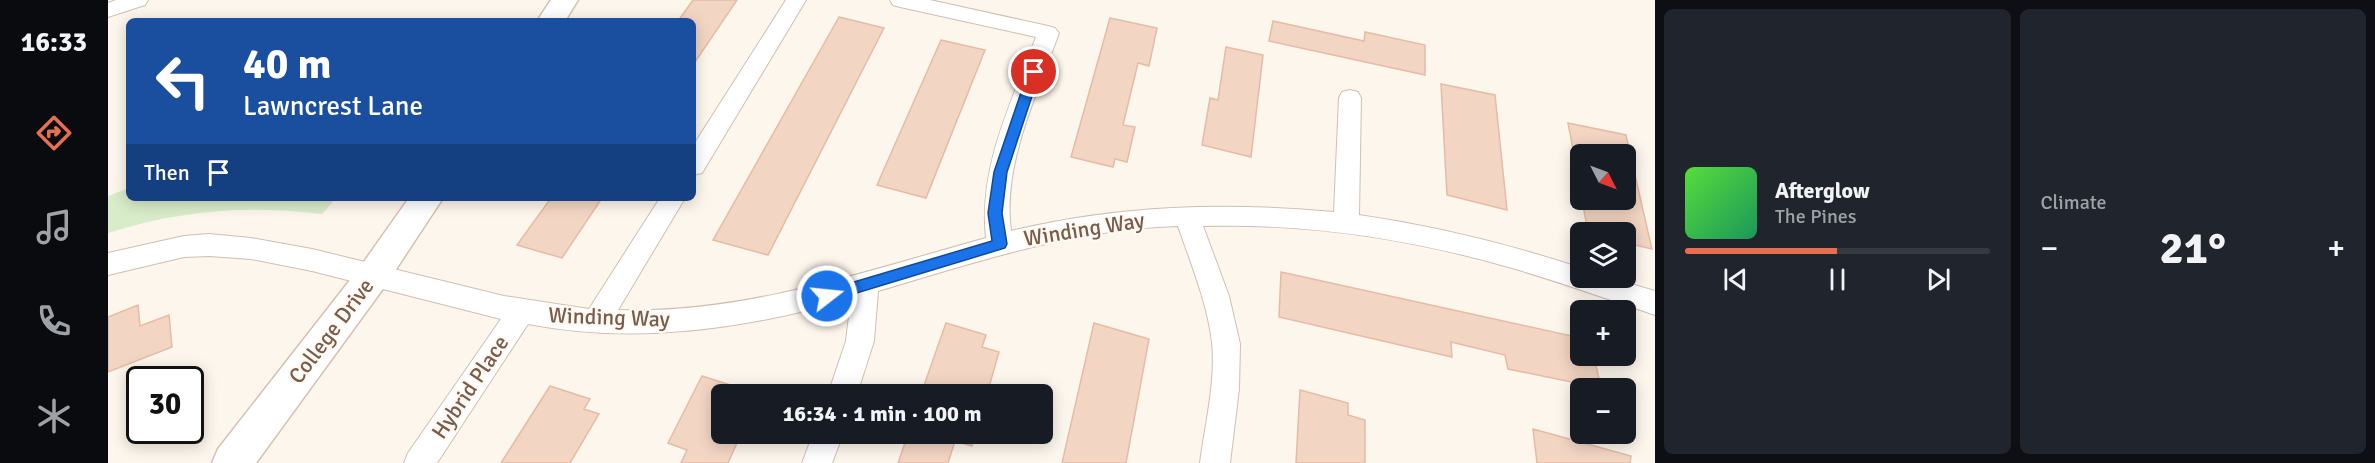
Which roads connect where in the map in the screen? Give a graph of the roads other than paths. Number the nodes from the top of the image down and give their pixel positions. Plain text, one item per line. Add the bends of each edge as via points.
1 (138, 0) edge
2 (566, 0) edge
3 (796, 0) edge
4 (900, 0) edge
5 (108, 10) edge
6 (553, 18) edge
7 (1350, 98) dead end
8 (696, 161) edge
9 (425, 201) edge
10 (671, 201) edge
11 (1187, 217) junction
12 (1346, 223) junction
13 (1000, 244) junction
14 (108, 264) edge
15 (373, 276) junction
16 (864, 285) junction
17 (1655, 303) edge
18 (521, 312) junction
19 (597, 320) junction
20 (847, 384) edge
21 (824, 444) edge
22 (232, 463) edge
23 (419, 463) edge
24 (817, 463) edge
25 (1215, 463) edge

1 - 5 street
2 - 6 main road
3 - 8 street
4 - 13 street via 1048,33 1000,172 995,213
7 - 12 street
9 - 15 main road, College Drive
10 - 19 street
11 - 12 street, Winding Way
11 - 13 street, Winding Way via 1093,223
11 - 25 street via 1218,308 1226,346
12 - 17 street, Winding Way via 1513,257
13 - 16 street, Winding Way
14 - 15 street, Winding Way via 179,247 228,246 299,257
15 - 18 street, Winding Way
15 - 22 main road, College Drive
16 - 19 street, Winding Way via 786,306 713,318 636,323
16 - 20 street via 866,313 862,340
18 - 19 street, Winding Way
18 - 23 street, Hybrid Place
21 - 24 street

